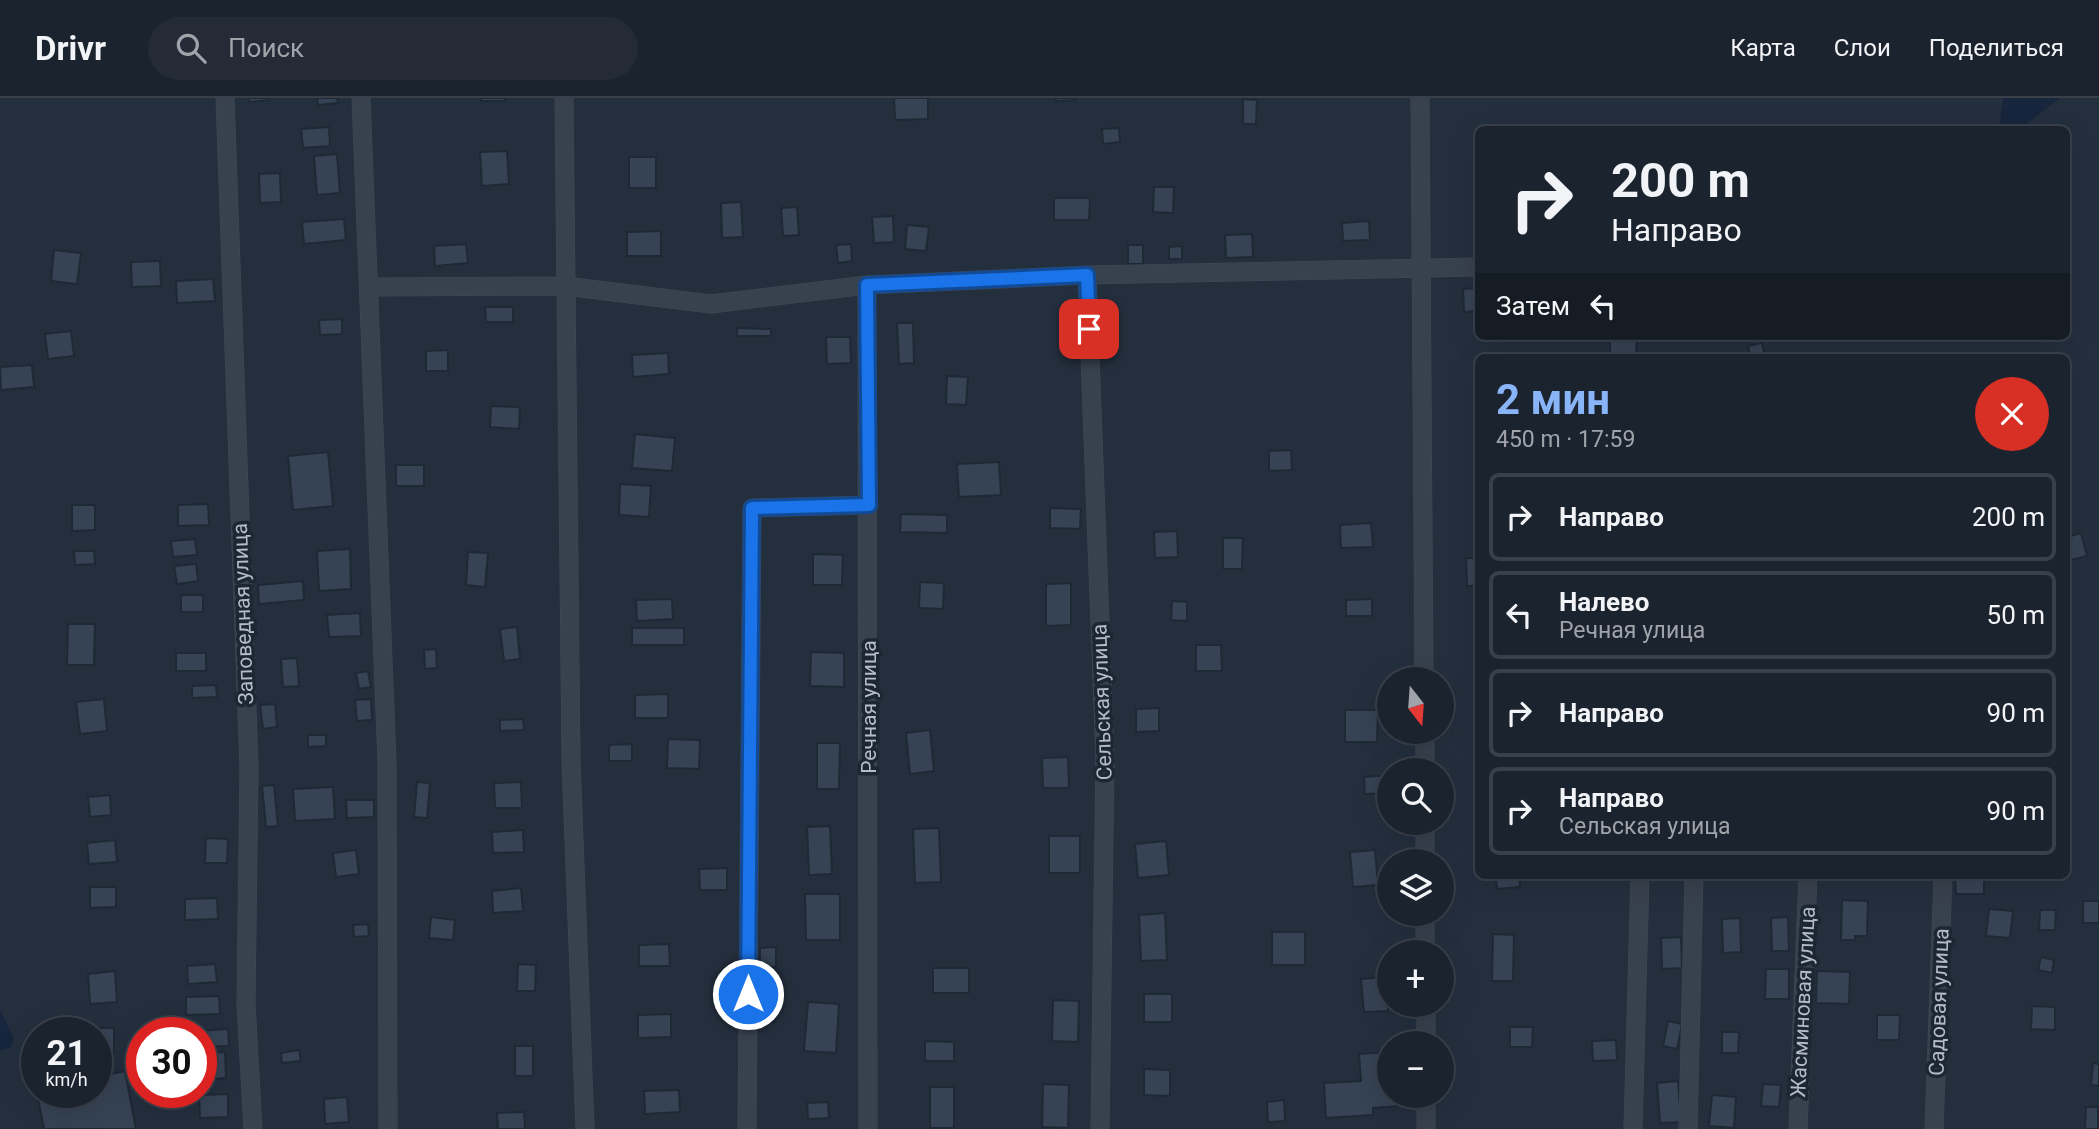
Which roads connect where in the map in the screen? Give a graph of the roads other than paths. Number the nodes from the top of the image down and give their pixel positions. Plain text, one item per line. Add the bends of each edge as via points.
1 (225, 98) edge
2 (361, 98) edge
3 (564, 98) edge
4 (1419, 98) edge
5 (1419, 267) junction
6 (1475, 267) edge
7 (1087, 275) junction
8 (867, 285) junction
9 (565, 286) junction
10 (369, 287) junction
11 (869, 505) junction
12 (1424, 667) edge
13 (1640, 879) edge
14 (1694, 879) edge
15 (1808, 879) edge
16 (1943, 879) edge
17 (1426, 1108) edge
18 (253, 1129) edge
19 (388, 1129) edge
20 (585, 1129) edge
21 (747, 1129) edge
22 (868, 1129) edge
23 (1100, 1129) edge
24 (1426, 1129) edge
25 (1633, 1129) edge
26 (1688, 1129) edge
27 (1798, 1129) edge
28 (1934, 1129) edge

1 - 18 street, Заповедная улица via 249,767 246,1004
2 - 10 street
3 - 9 street
4 - 5 street
5 - 6 street
5 - 7 street
5 - 12 street
7 - 8 street
7 - 23 street, Сельская улица via 1105,759
8 - 9 street via 710,304
8 - 11 street, Речная улица
9 - 10 street
9 - 20 street via 571,761
10 - 19 street via 387,761
11 - 21 street via 752,508
11 - 22 street, Речная улица
13 - 25 street
14 - 26 street
15 - 27 street, Жасминовая улица
16 - 28 street, Садовая улица
17 - 24 street

